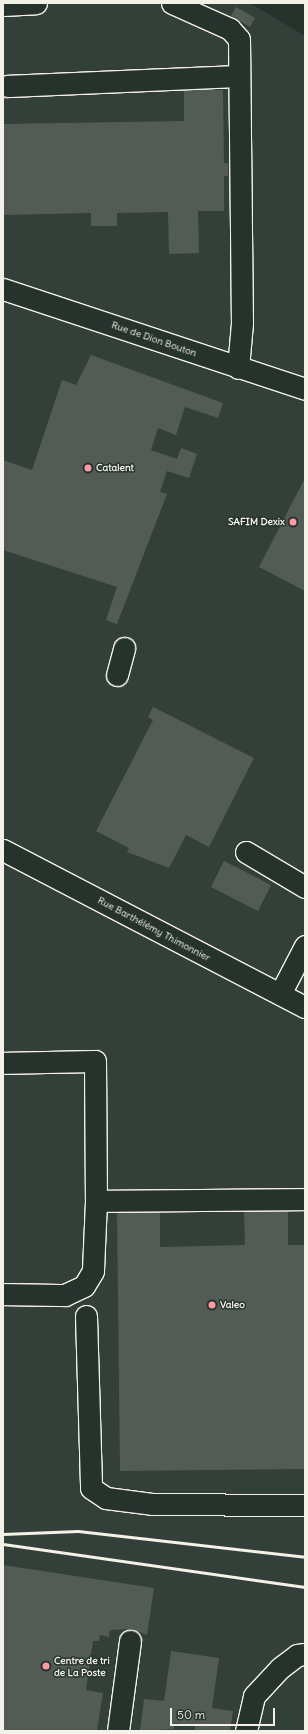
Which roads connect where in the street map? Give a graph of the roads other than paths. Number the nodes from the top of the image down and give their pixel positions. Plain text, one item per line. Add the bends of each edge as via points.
1 (36, 3) edge
2 (172, 3) edge
3 (3, 5) edge
4 (239, 76) junction
5 (7, 86) dead end
6 (3, 288) edge
7 (238, 368) junction
8 (305, 389) edge
9 (124, 648) dead end
10 (117, 675) dead end
11 (3, 850) edge
12 (246, 852) dead end
13 (305, 887) edge
14 (305, 946) edge
15 (280, 994) junction
16 (305, 1007) edge
17 (3, 1063) edge
18 (305, 1199) edge
19 (96, 1201) junction
20 (3, 1294) edge
21 (86, 1316) dead end
22 (305, 1505) edge
23 (130, 1642) dead end
24 (305, 1654) edge
25 (118, 1731) edge
26 (246, 1731) edge

1 - 3 street
2 - 4 street via 230,29 239,39
4 - 5 street
4 - 7 street via 242,323
6 - 7 street, Rue de Dion Bouton
7 - 8 street, Rue de Dion Bouton
9 - 10 street
11 - 15 street, Rue Barthélémy Thimonnier
12 - 13 street
14 - 15 street
15 - 16 street, Rue Barthélémy Thimonnier
17 - 19 street via 95,1061
18 - 19 street
19 - 20 street via 93,1271 84,1286 65,1295
21 - 22 street via 91,1488 106,1498 152,1504
23 - 25 street
24 - 26 street via 297,1655 280,1668 254,1696

